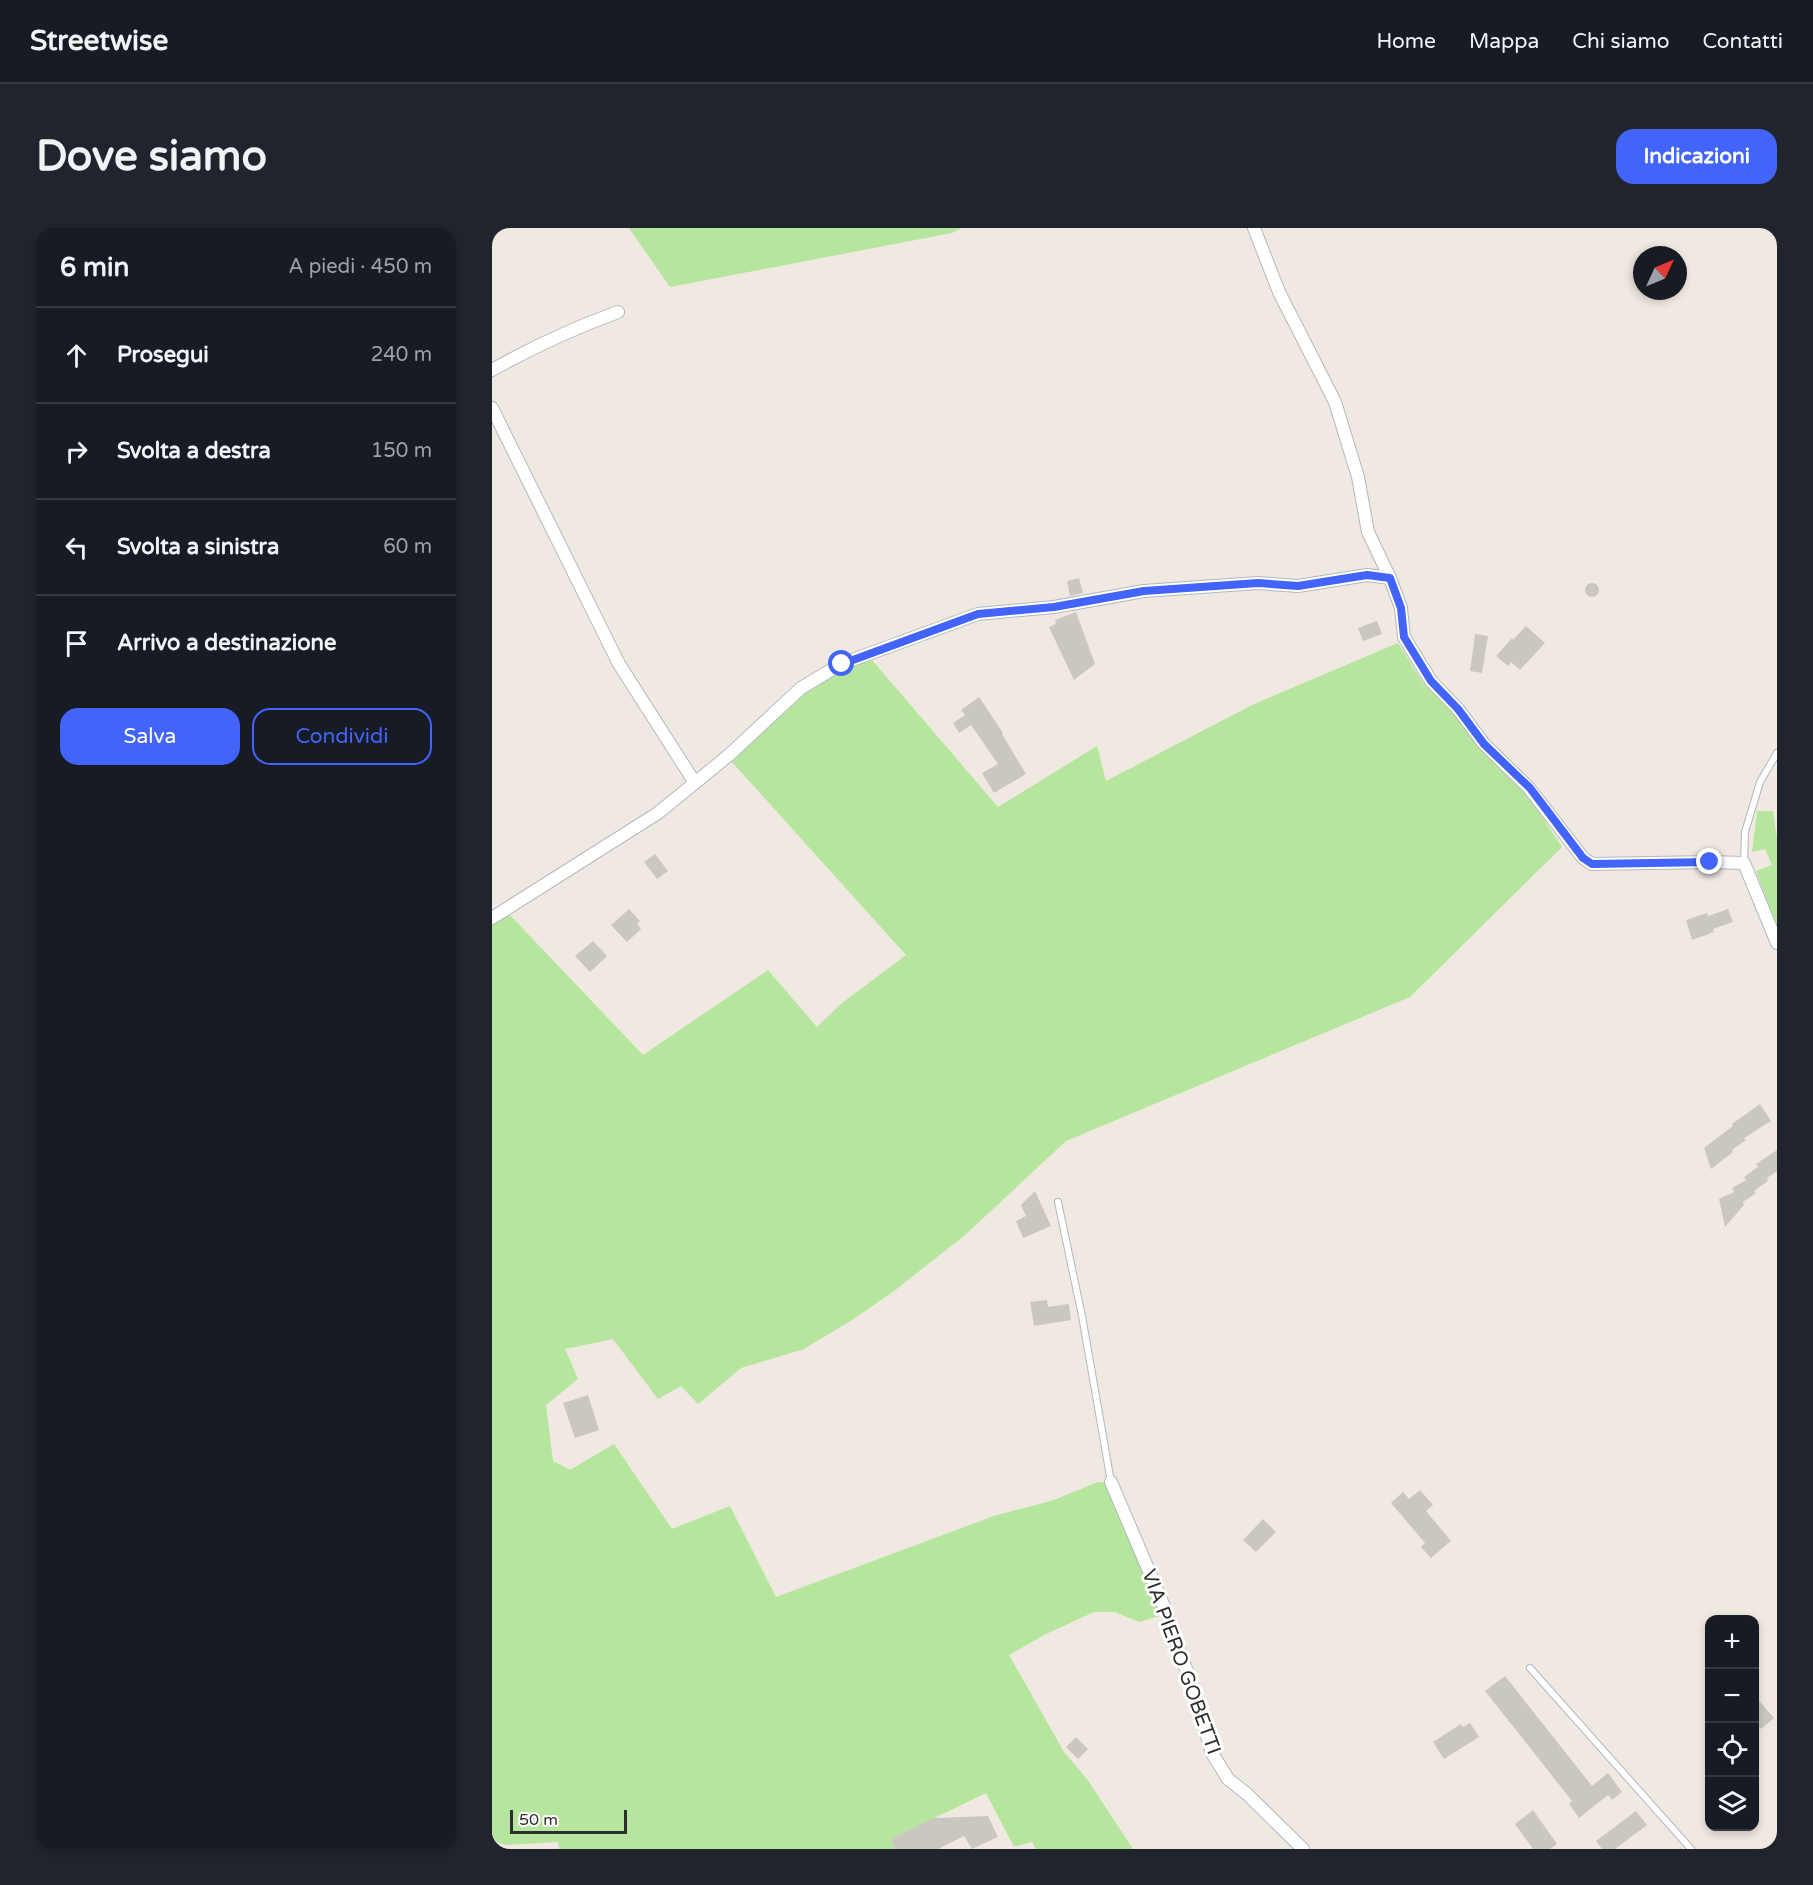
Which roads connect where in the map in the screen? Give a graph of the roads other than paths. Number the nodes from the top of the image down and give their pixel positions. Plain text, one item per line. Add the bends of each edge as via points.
1 (1254, 228) edge
2 (618, 312) dead end
3 (492, 370) edge
4 (492, 408) edge
5 (1390, 578) junction
6 (1777, 753) edge
7 (695, 783) junction
8 (1744, 863) junction
9 (492, 918) edge
10 (1777, 943) edge
11 (1058, 1202) dead end
12 (1111, 1482) joint
13 (1530, 1668) dead end
14 (1303, 1849) edge
15 (1691, 1849) edge

1 - 5 street via 1279,292 1335,402 1358,477 1368,532
2 - 3 street via 536,345
4 - 7 street via 619,664
5 - 7 street via 1367,575 1298,586 1258,583 1144,591 1054,607 978,614 842,664 811,682
5 - 8 street via 1401,608 1404,637 1431,681 1484,744 1530,788 1583,858 1592,864
6 - 8 lane via 1760,782 1745,832
7 - 9 street via 658,813
8 - 10 street
11 - 12 lane
12 - 14 street, VIA PIERO GOBETTI via 1166,1611 1212,1753 1228,1779
13 - 15 lane

